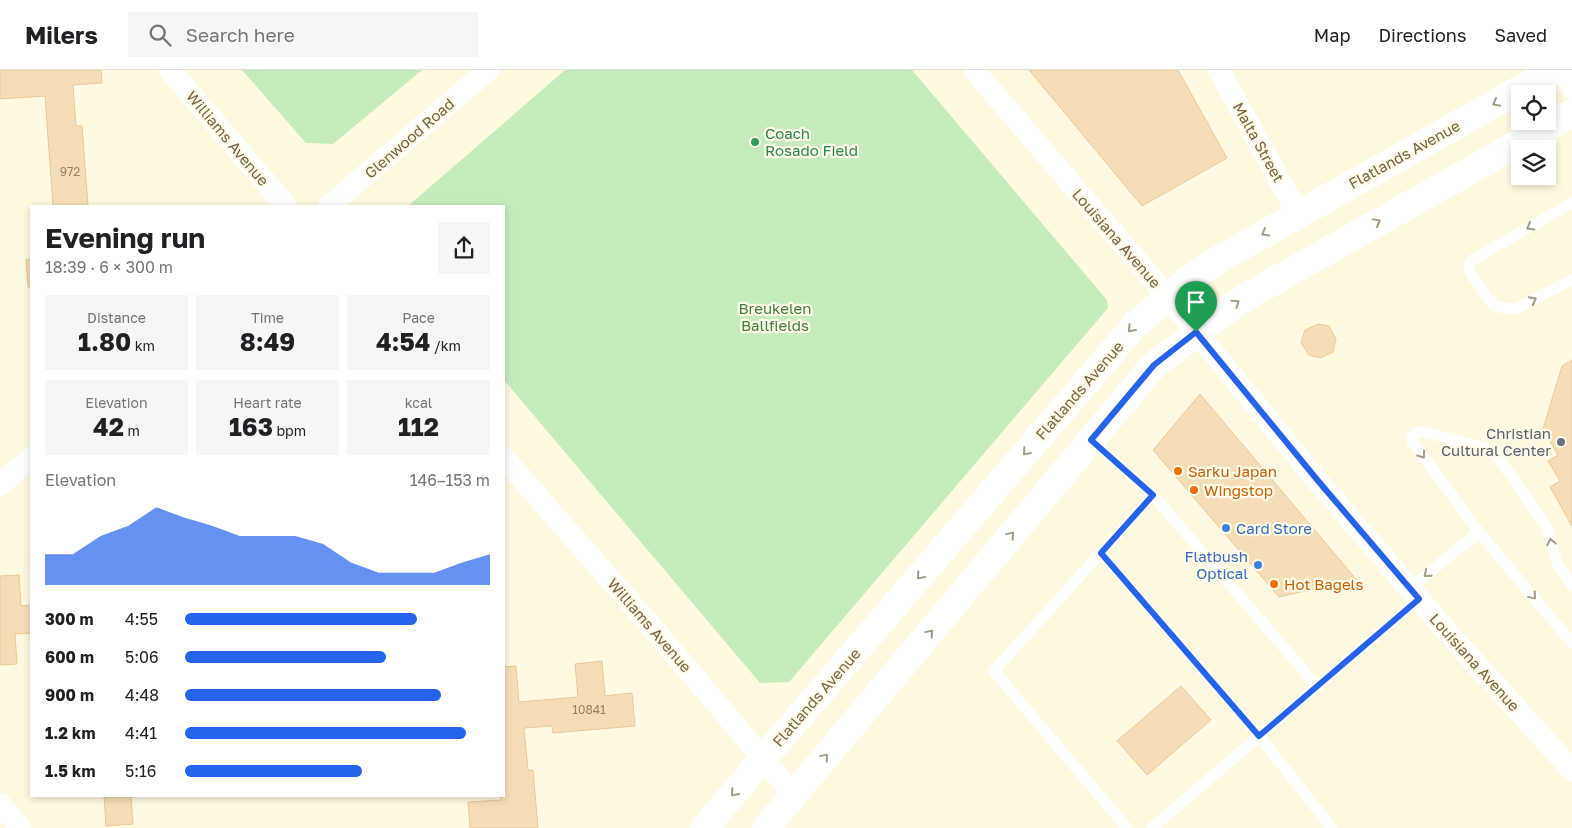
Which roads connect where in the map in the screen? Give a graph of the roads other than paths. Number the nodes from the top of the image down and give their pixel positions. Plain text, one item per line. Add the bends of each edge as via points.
1 (170, 70) edge
2 (488, 70) edge
3 (974, 70) edge
4 (1219, 70) edge
5 (1554, 70) edge
6 (1562, 70) edge
7 (1572, 88) edge
8 (1572, 113) edge
9 (1572, 203) edge
10 (285, 205) edge
11 (330, 205) edge
12 (1298, 214) junction
13 (1572, 280) edge
14 (1168, 298) junction
15 (1196, 332) junction
16 (1091, 440) junction
17 (30, 459) edge
18 (505, 459) edge
19 (0, 484) edge
20 (1153, 495) junction
21 (1479, 532) junction
22 (1101, 553) junction
23 (1572, 585) edge
24 (1414, 594) junction
25 (1572, 643) edge
26 (1316, 686) junction
27 (1259, 736) junction
28 (764, 758) junction
29 (1572, 770) edge
30 (794, 794) junction
31 (0, 804) edge
32 (20, 828) edge
33 (704, 828) edge
34 (766, 828) edge
35 (1127, 828) edge
36 (1152, 828) edge
37 (1332, 828) edge

1 - 10 street, Williams Avenue
2 - 11 street, Glenwood Road
3 - 14 street, Louisiana Avenue
4 - 12 street, Malta Street
5 -> 12 main road, Flatlands Avenue
6 - 7 street
15 -> 8 main road via 1247,296
9 -> 13 lane via 1472,260 1469,265 1469,270 1494,305 1515,310
12 -> 14 main road, Flatlands Avenue via 1218,260
14 - 15 street, Louisiana Avenue
14 -> 28 main road, Flatlands Avenue via 1136,324
15 - 16 main road via 1154,365
15 - 24 street, Louisiana Avenue
16 - 20 lane
30 -> 16 main road
17 - 19 street
18 - 28 street, Williams Avenue
20 - 22 lane
20 - 26 lane
23 -> 21 lane via 1557,563 1547,528 1493,452 1425,432 1412,436 1412,441
21 -> 24 lane
21 -> 25 lane
22 - 27 lane
22 - 35 lane via 994,671
24 - 26 lane
24 - 29 street, Louisiana Avenue
26 - 27 lane
27 - 36 lane
27 - 37 lane
28 - 30 street, Williams Avenue
28 -> 33 main road, Flatlands Avenue
30 - 34 main road
31 - 32 street

